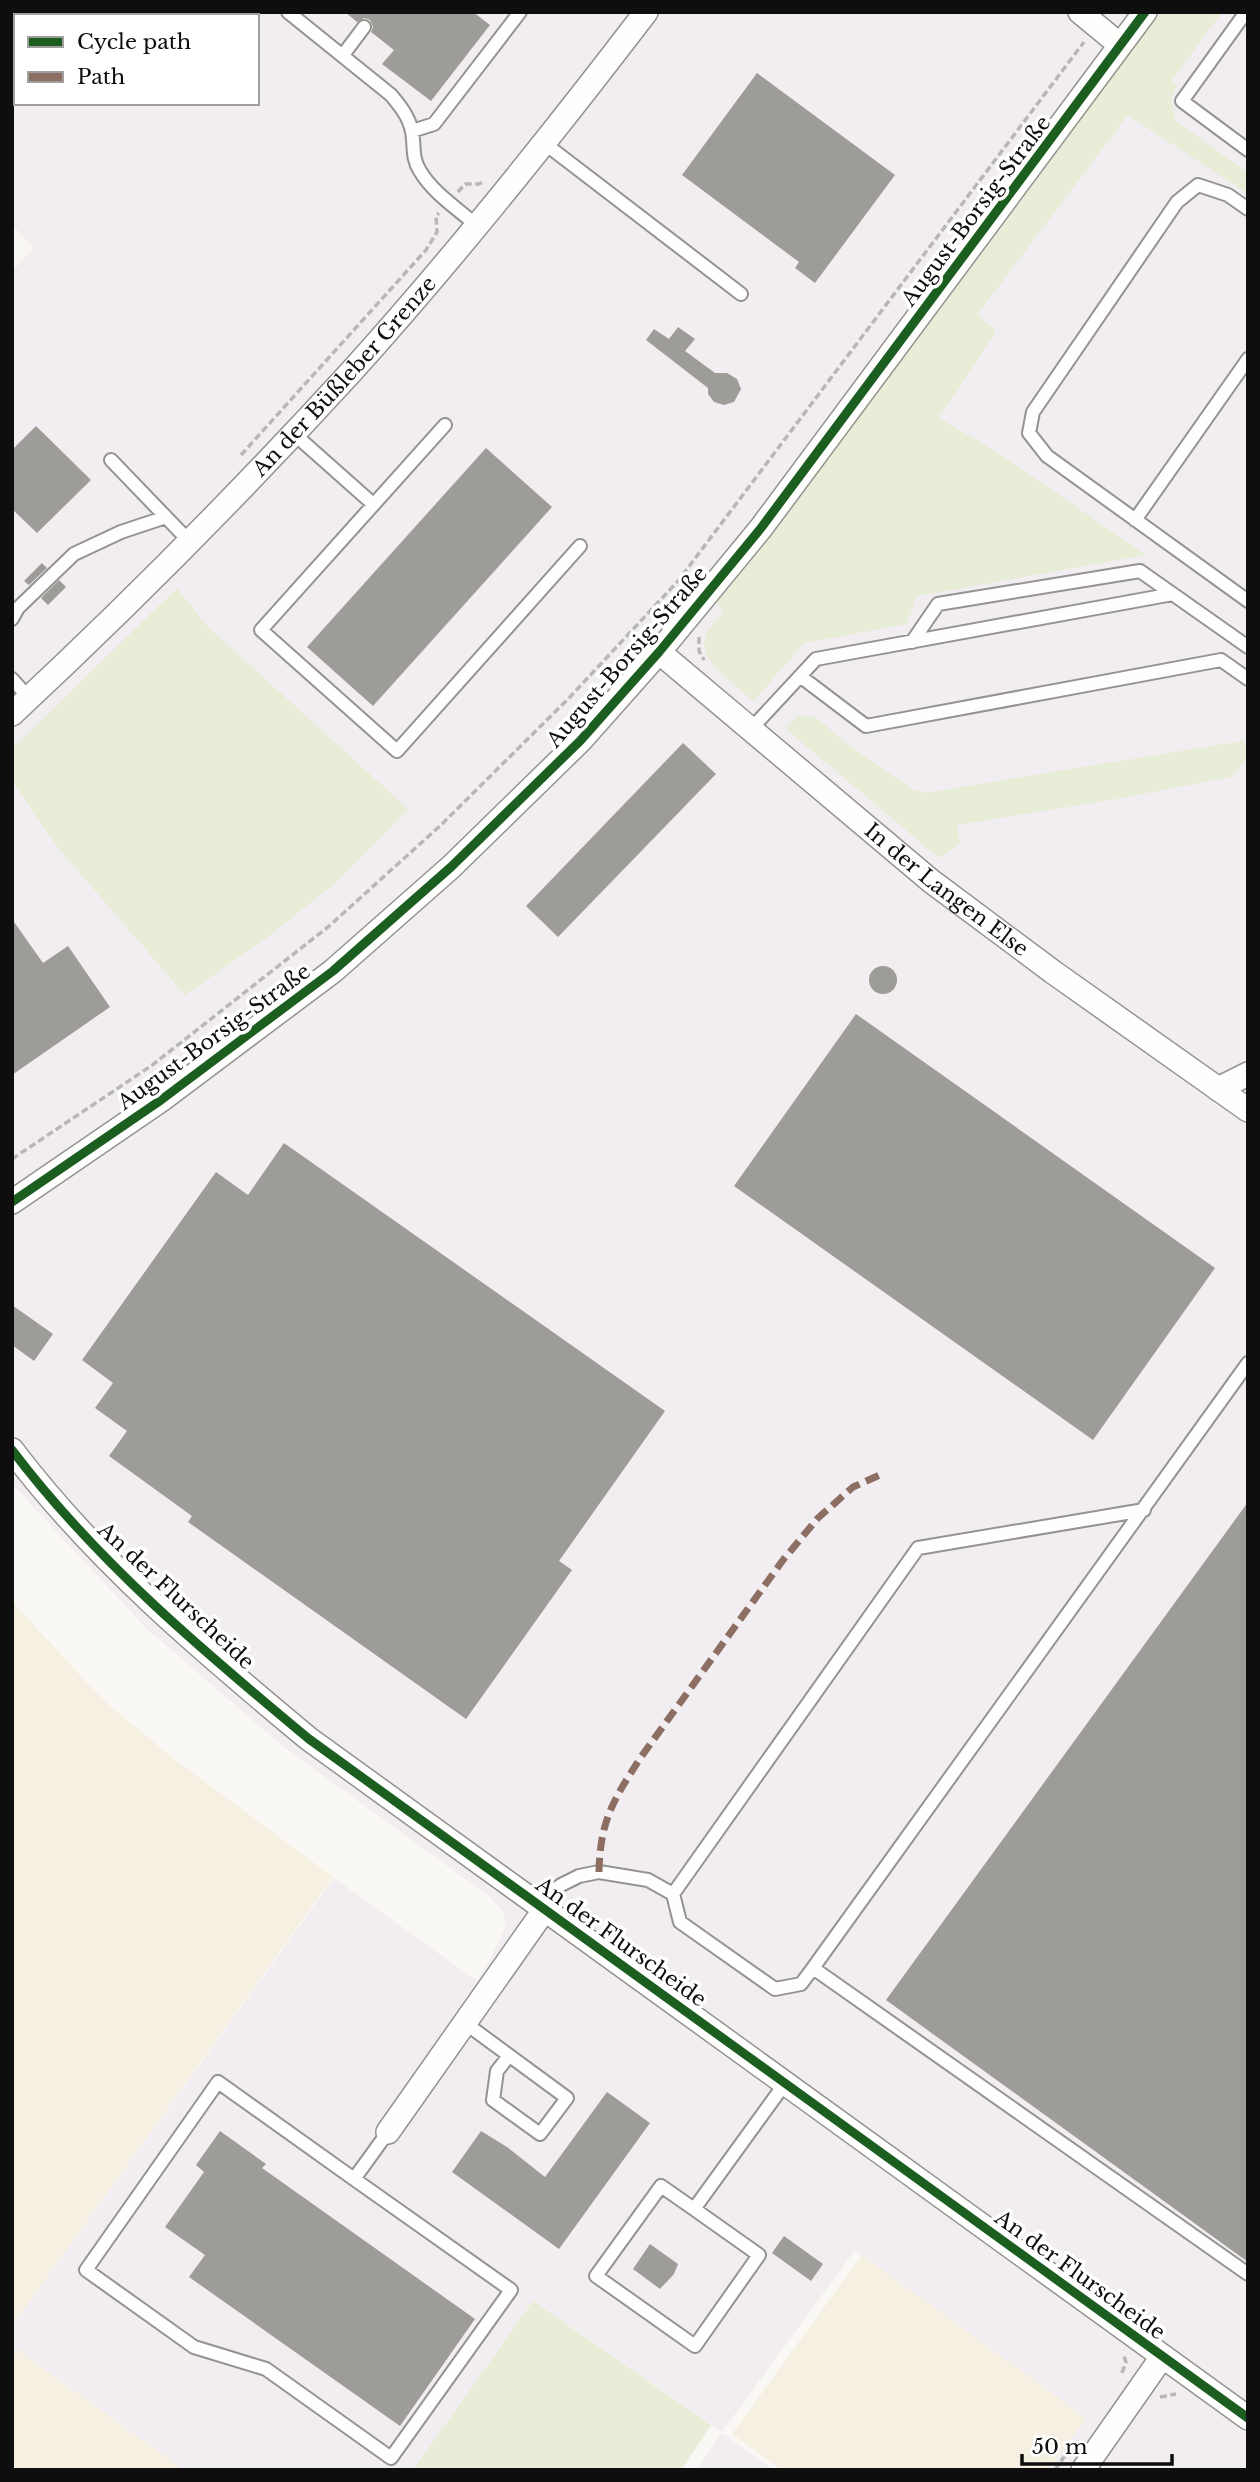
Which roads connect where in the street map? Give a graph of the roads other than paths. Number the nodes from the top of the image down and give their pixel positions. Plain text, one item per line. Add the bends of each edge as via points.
1 (288, 12) edge
2 (520, 12) edge
3 (646, 12) edge
4 (1145, 12) edge
5 (1246, 12) edge
6 (1088, 18) edge
7 (364, 27) dead end
8 (1121, 45) junction
9 (343, 55) junction
10 (412, 131) junction
11 (544, 143) junction
12 (1248, 150) edge
13 (1248, 209) edge
14 (477, 225) junction
15 (741, 294) dead end
16 (1248, 359) edge
17 (445, 425) dead end
18 (293, 433) junction
19 (111, 460) dead end
20 (373, 504) junction
21 (166, 517) junction
22 (1135, 520) junction
23 (188, 541) junction
24 (580, 546) dead end
25 (1173, 594) junction
26 (1248, 601) edge
27 (12, 618) edge
28 (912, 642) junction
29 (1248, 647) edge
30 (659, 652) junction
31 (800, 676) junction
32 (12, 679) edge
33 (1248, 679) edge
34 (29, 698) junction
35 (12, 714) edge
36 (751, 729) junction
37 (1248, 1074) edge
38 (1218, 1089) junction
39 (1248, 1110) edge
40 (12, 1202) edge
41 (1248, 1363) edge
42 (12, 1450) edge
43 (1144, 1510) junction
44 (673, 1894) junction
45 (542, 1907) junction
46 (813, 1968) junction
47 (465, 2023) junction
48 (509, 2056) junction
49 (786, 2082) junction
50 (388, 2132) joint
51 (354, 2179) junction
52 (694, 2209) junction
53 (1248, 2274) edge
54 (1162, 2357) junction
55 (1248, 2418) edge
56 (1083, 2470) edge

1 - 9 lane
2 - 10 lane via 434,124
3 - 11 street, An der Büßleber Grenze
4 - 8 street, August-Borsig-Straße
5 - 12 lane via 1182,101
6 - 8 street
7 - 9 lane
8 - 30 street, August-Borsig-Straße via 761,528
9 - 10 lane via 391,95
10 - 14 lane via 419,171
11 - 14 street, An der Büßleber Grenze
11 - 15 lane
13 - 22 lane via 1228,195 1198,186 1177,202 1033,412 1029,433 1047,456
14 - 18 street, An der Büßleber Grenze
16 - 22 lane
17 - 20 lane
18 - 20 lane
18 - 23 street, An der Büßleber Grenze
19 - 21 lane
20 - 24 lane via 261,630 397,751
21 - 23 lane
21 - 27 lane via 74,554
22 - 26 lane
23 - 34 street, An der Büßleber Grenze
25 - 28 lane
25 - 28 lane via 1140,571 938,604
25 - 29 lane
28 - 31 lane via 816,660
30 - 36 street, In der Langen Else
30 - 40 street, August-Borsig-Straße via 580,741 451,867 333,971 161,1100
31 - 33 lane via 866,726 1221,660
31 - 36 lane
32 - 34 lane
34 - 35 street, An der Büßleber Grenze
36 - 38 street, In der Langen Else via 931,881
37 - 38 street
38 - 39 street, In der Langen Else
41 - 43 lane
42 - 45 street, An der Flurscheide via 84,1533 197,1646 309,1739
43 - 44 lane via 918,1548
43 - 46 lane
44 - 45 lane via 648,1880 598,1871 561,1885 543,1898
44 - 46 lane via 680,1922 775,1989 801,1984
45 - 47 street, An der Flurscheide
45 - 49 street, An der Flurscheide
46 - 53 lane
47 - 48 lane
47 - 50 street, An der Flurscheide
48 - 48 lane via 567,2098 540,2134 493,2100 497,2071
49 - 52 lane
49 - 54 street, An der Flurscheide
50 - 51 lane
51 - 51 lane via 510,2290 391,2458 266,2368 194,2347 86,2270 218,2082
52 - 52 lane via 661,2186 596,2276 695,2346 759,2255
54 - 55 street, An der Flurscheide
54 - 56 street, An der Flurscheide

